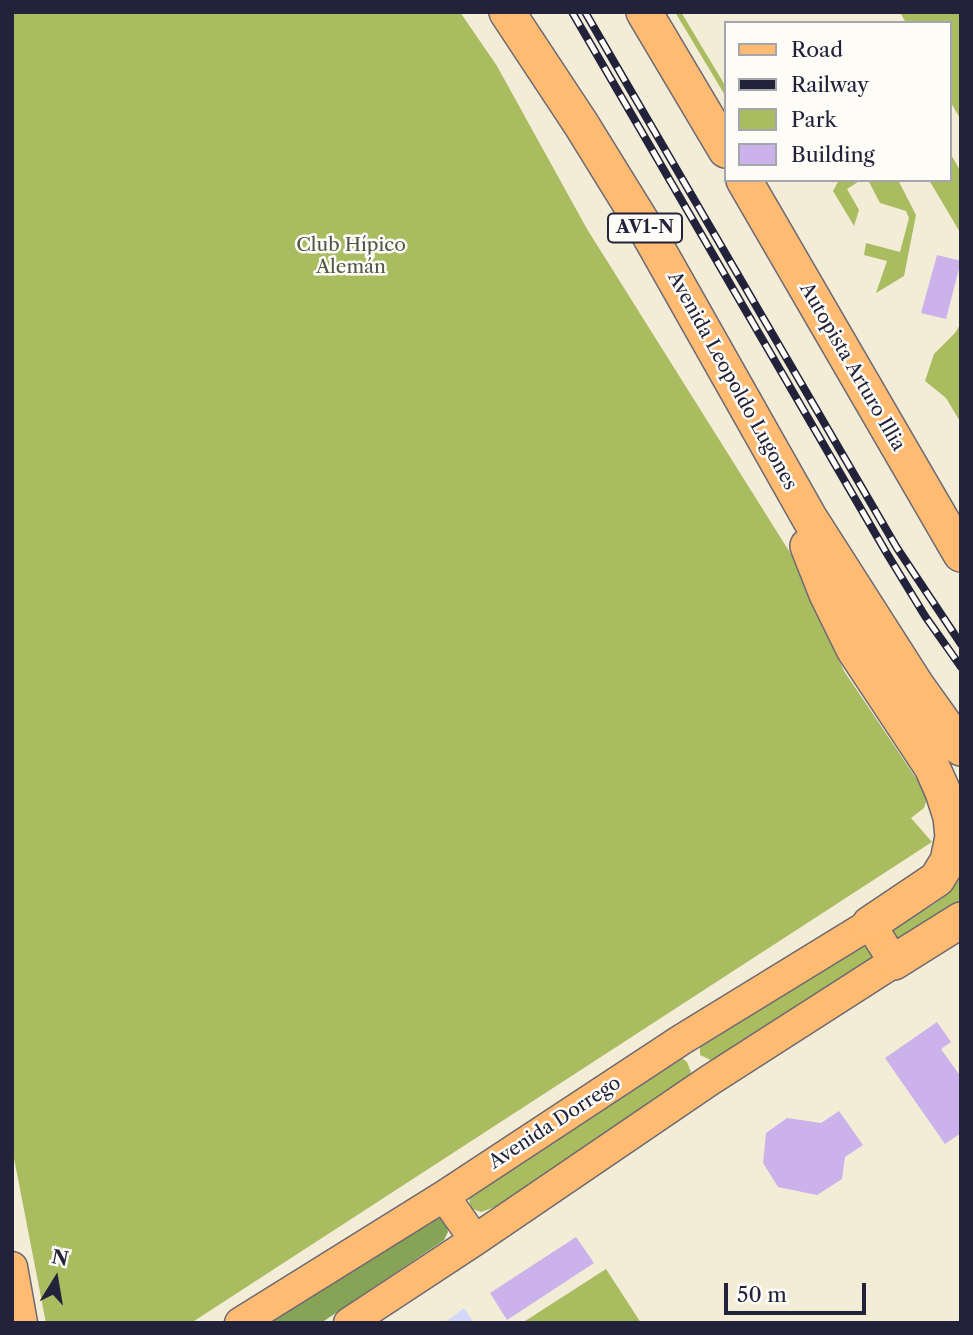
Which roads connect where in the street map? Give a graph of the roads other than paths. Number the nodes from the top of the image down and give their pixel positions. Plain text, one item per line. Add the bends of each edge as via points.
1 (507, 12) edge
2 (643, 12) edge
3 (724, 147) edge
4 (745, 182) edge
5 (772, 451) junction
6 (961, 554) edge
7 (961, 748) edge
8 (961, 920) edge
9 (870, 924) junction
10 (894, 962) junction
11 (444, 1196) junction
12 (475, 1240) junction
13 (12, 1267) edge
14 (22, 1323) edge
15 (240, 1323) edge
16 (349, 1323) edge

1 - 5 highway, Avenida Leopoldo Lugones / AV1-N via 649,234
2 - 3 highway
4 - 6 highway, Autopista Arturo Illia
5 - 7 highway, Avenida Leopoldo Lugones / AV1-N via 810,519
5 - 9 highway via 827,594 866,670 932,767 951,817 948,861 937,879
8 - 10 highway
9 - 10 main road
9 - 11 main road, Avenida Dorrego via 681,1040
10 - 12 main road
11 - 12 main road
11 - 15 main road, Avenida Dorrego
12 - 16 main road
13 - 14 main road

